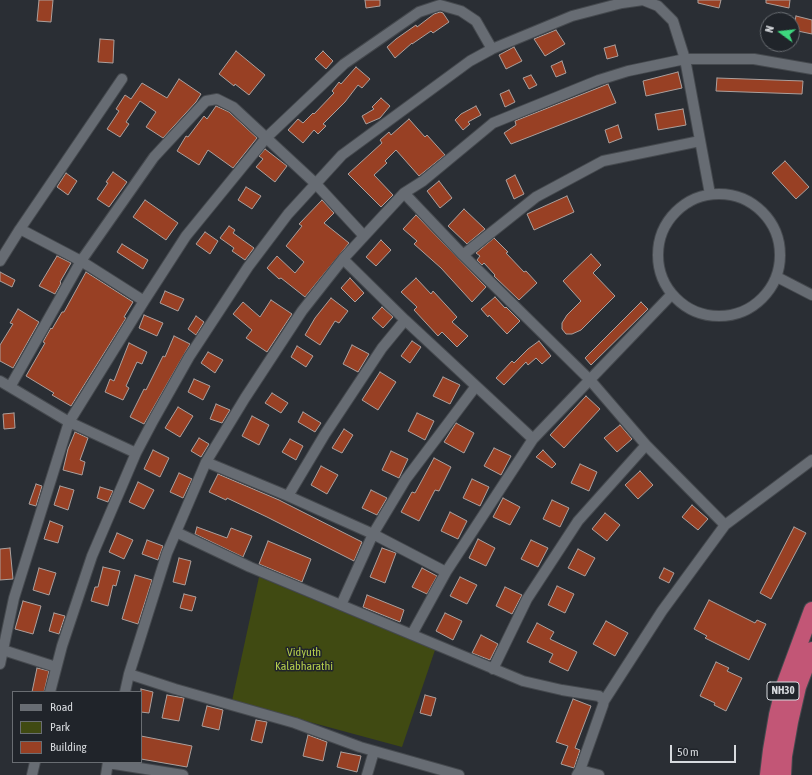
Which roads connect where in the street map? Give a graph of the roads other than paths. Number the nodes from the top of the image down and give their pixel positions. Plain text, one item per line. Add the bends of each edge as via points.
1 (492, 49) junction
2 (685, 59) junction
3 (812, 69) edge
4 (122, 79) dead end
5 (266, 138) junction
6 (700, 141) junction
7 (316, 184) junction
8 (404, 193) junction
9 (710, 194) junction
10 (20, 229) junction
11 (364, 236) junction
12 (463, 256) junction
13 (343, 259) junction
14 (0, 261) edge
15 (81, 261) junction
16 (776, 277) junction
17 (672, 294) junction
18 (812, 295) edge
19 (144, 300) junction
20 (405, 320) junction
21 (590, 380) junction
22 (0, 381) edge
23 (476, 386) junction
24 (10, 387) junction
25 (69, 422) junction
26 (532, 439) junction
27 (646, 445) junction
28 (136, 453) junction
29 (812, 460) edge
30 (206, 462) junction
31 (288, 496) junction
32 (725, 525) junction
33 (176, 532) junction
34 (373, 534) junction
35 (446, 572) junction
36 (341, 605) junction
37 (812, 610) edge
38 (412, 634) junction
39 (1, 648) edge
40 (812, 650) edge
41 (0, 664) edge
42 (56, 667) junction
43 (493, 669) junction
44 (129, 674) junction
45 (50, 691) edge
46 (125, 691) edge
47 (604, 701) junction
48 (374, 751) junction
49 (35, 763) edge
50 (108, 763) edge
51 (578, 772) edge
52 (454, 774) edge
53 (32, 775) edge
54 (106, 775) edge
55 (182, 775) edge
56 (367, 775) edge
57 (599, 775) edge
58 (768, 775) edge
59 (783, 775) edge

1 - 2 street via 572,16 643,0 658,6 673,21
1 - 5 street via 476,21 461,12 440,4 419,12 344,64
1 - 7 street via 470,61 342,156
2 - 3 street via 754,59
2 - 6 street
2 - 8 street via 599,80 493,123 423,181
4 - 10 street
5 - 7 street
5 - 15 street via 233,107 217,98 206,101 154,157
5 - 19 street via 186,236
6 - 9 street
6 - 12 street via 603,161 536,197
7 - 11 street
7 - 28 street via 288,214 248,266 189,357
8 - 11 street
8 - 12 street
9 - 16 street via 737,196 753,204 767,216 780,245
9 - 17 street via 692,200 677,210 662,233 658,260 663,278
10 - 14 street
10 - 15 street
11 - 13 street
12 - 21 street
13 - 20 street
13 - 30 street via 272,354
15 - 19 street
15 - 24 street
16 - 17 street via 768,293 754,305 729,316 711,316 698,312 685,306
16 - 18 street
17 - 21 street
19 - 25 street
20 - 23 street
20 - 31 street via 382,348 325,434
21 - 26 street
21 - 27 street
22 - 24 street
23 - 26 street
23 - 34 street via 406,479
24 - 25 street
25 - 28 street
25 - 39 street
26 - 35 street
27 - 32 street
27 - 43 street via 578,521 526,599
28 - 42 street via 92,556
29 - 32 street
30 - 31 street
30 - 33 street
31 - 34 street
32 - 47 street via 662,610
33 - 36 street via 250,567
33 - 44 street
34 - 35 street
34 - 36 street
35 - 38 street
36 - 38 street
37 - 58 highway, NH30 via 778,709
38 - 43 street
39 - 41 street
39 - 42 street
40 - 59 highway, NH30 via 798,687 784,756
42 - 45 street
43 - 47 street via 523,681 599,696
44 - 46 street
44 - 48 street via 295,723
47 - 51 street
48 - 52 street
48 - 56 street
49 - 53 street
50 - 54 street
50 - 55 street
51 - 57 street

